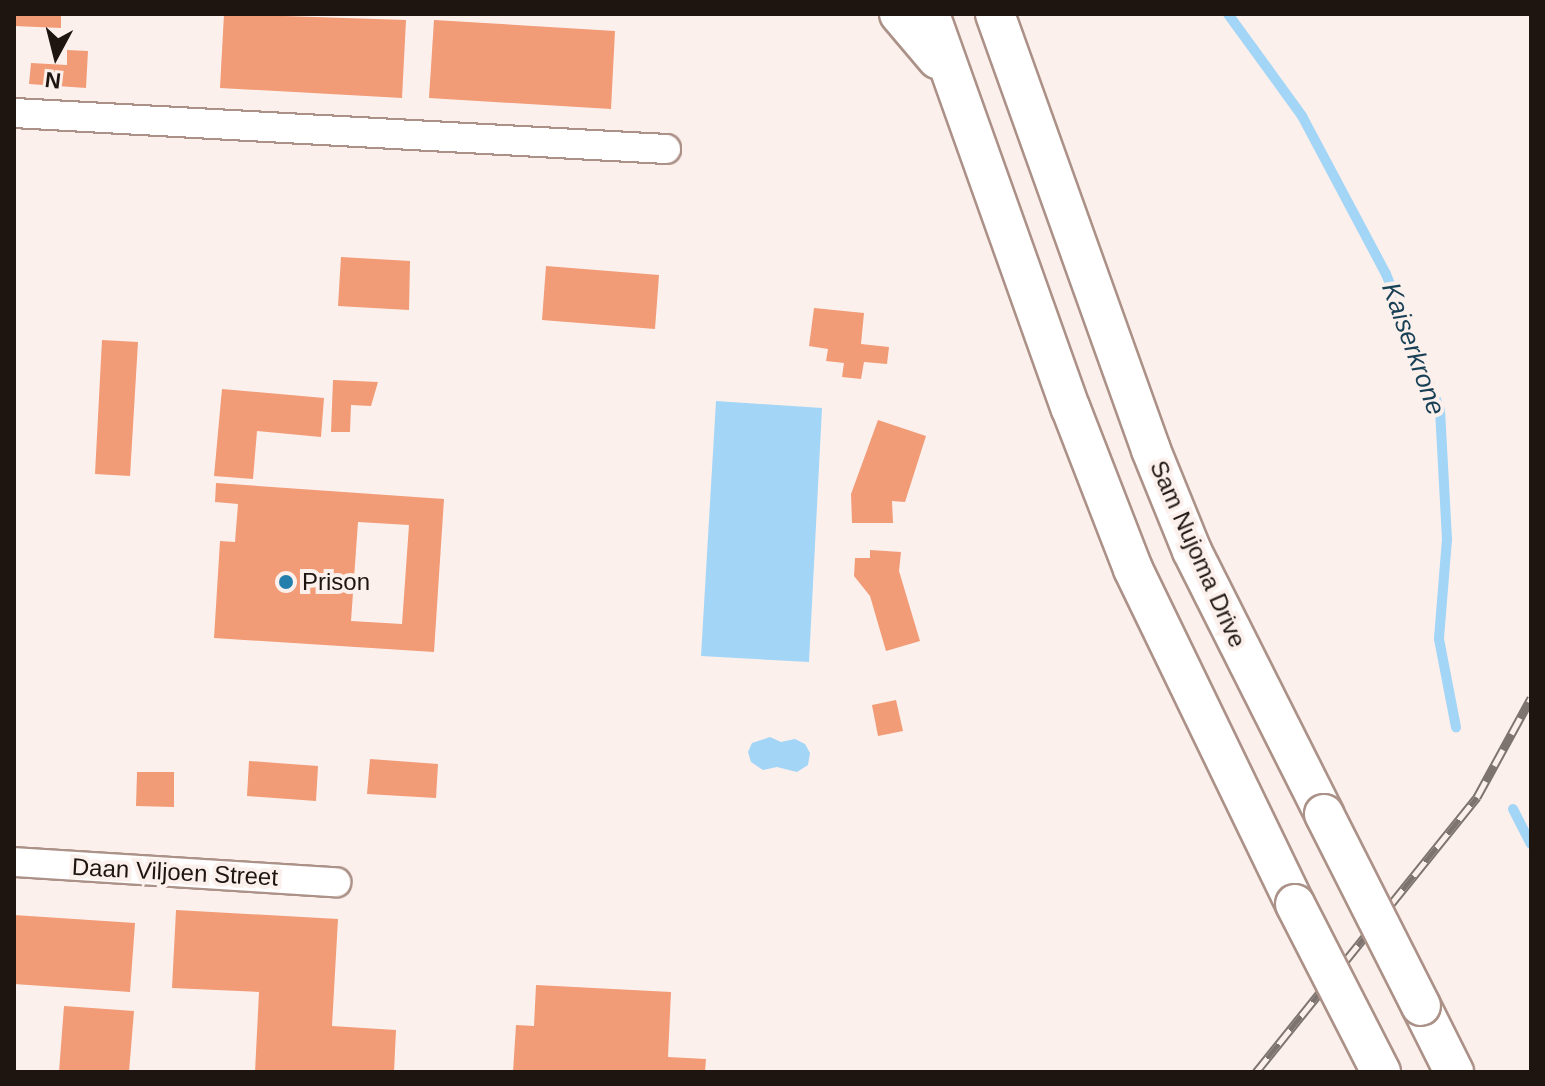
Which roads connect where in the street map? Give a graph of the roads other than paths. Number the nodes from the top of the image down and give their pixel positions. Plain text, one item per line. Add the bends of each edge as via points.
1 (899, 14) edge
2 (930, 14) edge
3 (995, 14) edge
4 (951, 77) junction
5 (14, 113) edge
6 (666, 149) dead end
7 (14, 862) edge
8 (336, 882) dead end
9 (1381, 1072) edge
10 (1454, 1072) edge

1 - 4 main road
2 - 4 main road
3 - 10 main road, Sam Nujoma Drive, bridge via 1186,537
4 - 9 main road, bridge via 1133,569
5 - 6 street
7 - 8 street, Daan Viljoen Street

